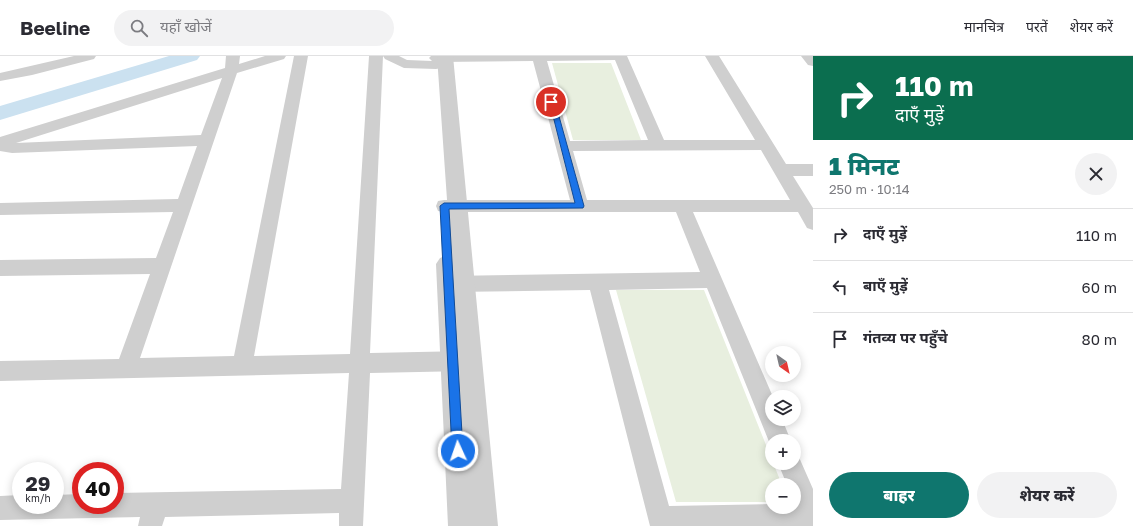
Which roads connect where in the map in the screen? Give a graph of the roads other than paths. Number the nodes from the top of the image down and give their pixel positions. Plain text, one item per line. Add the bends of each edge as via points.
1 (89, 56) edge
2 (279, 56) edge
3 (301, 56) edge
4 (376, 56) edge
5 (390, 56) edge
6 (620, 56) edge
7 (712, 56) edge
8 (808, 56) edge
9 (539, 57) edge
10 (440, 58) edge
11 (232, 61) edge
12 (813, 62) edge
13 (0, 77) edge
14 (206, 140) junction
15 (0, 142) edge
16 (658, 145) junction
17 (766, 145) junction
18 (0, 146) edge
19 (564, 146) junction
20 (781, 170) junction
21 (813, 170) edge
22 (184, 205) junction
23 (451, 206) junction
24 (580, 206) junction
25 (682, 206) junction
26 (803, 206) junction
27 (0, 210) edge
28 (813, 223) edge
29 (162, 266) junction
30 (0, 268) edge
31 (713, 280) junction
32 (597, 282) junction
33 (456, 284) junction
34 (461, 361) junction
35 (360, 364) junction
36 (242, 366) junction
37 (126, 368) junction
38 (0, 371) edge
39 (777, 434) edge
40 (793, 470) edge
41 (353, 501) junction
42 (0, 508) edge
43 (153, 515) edge
44 (812, 516) edge
45 (661, 522) edge
46 (351, 526) edge
47 (462, 526) edge
48 (484, 526) edge

1 - 13 street
2 - 11 street
3 - 36 street
4 - 35 street
5 - 10 street via 404,64
6 - 9 street
6 - 16 street
7 - 17 street
8 - 12 street
9 - 10 street
9 - 19 street
10 - 23 street
11 - 14 street
11 - 15 street
14 - 18 street via 12,148
14 - 22 street
16 - 17 street
16 - 19 street
17 - 20 street
19 - 24 street
20 - 21 street
20 - 26 street
22 - 27 street
22 - 29 street
23 - 24 street
23 - 33 street
24 - 25 street
25 - 26 street
25 - 31 street
26 - 28 street
29 - 30 street
29 - 37 street
31 - 32 street
31 - 39 street
32 - 33 street
32 - 45 street
33 - 34 street
34 - 35 street
34 - 47 street
34 - 48 street
35 - 36 street
35 - 41 street
36 - 37 street
37 - 38 street
40 - 44 street
41 - 43 street
41 - 46 street
42 - 43 street
44 - 45 street

